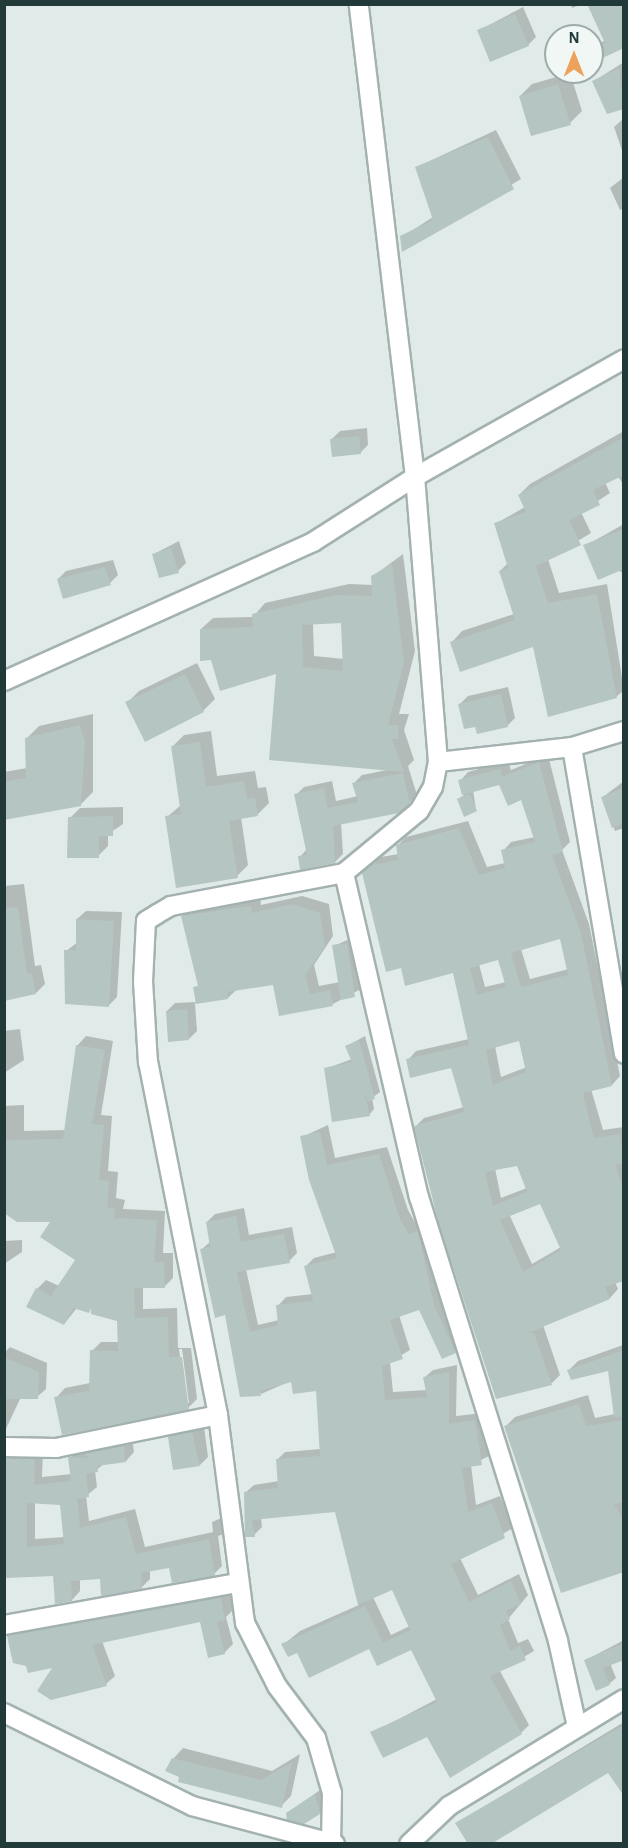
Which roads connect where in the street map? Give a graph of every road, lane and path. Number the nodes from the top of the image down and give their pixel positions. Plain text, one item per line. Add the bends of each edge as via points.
1 (358, 4) edge
2 (624, 359) edge
3 (415, 477) junction
4 (4, 681) edge
5 (624, 731) edge
6 (572, 747) junction
7 (438, 762) junction
8 (344, 873) junction
9 (624, 1054) edge
10 (218, 1415) junction
11 (4, 1447) edge
12 (237, 1583) junction
13 (4, 1625) edge
14 (624, 1699) edge
15 (4, 1713) edge
16 (578, 1727) junction
17 (332, 1843) edge
18 (409, 1844) edge

1 - 3 street
2 - 3 street
3 - 4 street via 313,542
3 - 7 street
5 - 6 street
6 - 7 street
6 - 9 street
7 - 8 street via 433,787 419,811
8 - 10 street via 171,906 146,921 143,982 148,1063
8 - 16 street via 420,1197 558,1641
10 - 11 street via 56,1448
10 - 12 street
12 - 13 street
12 - 17 street via 245,1623 272,1675 316,1738 332,1793
14 - 16 street
15 - 17 street via 192,1806
16 - 18 street via 448,1806

